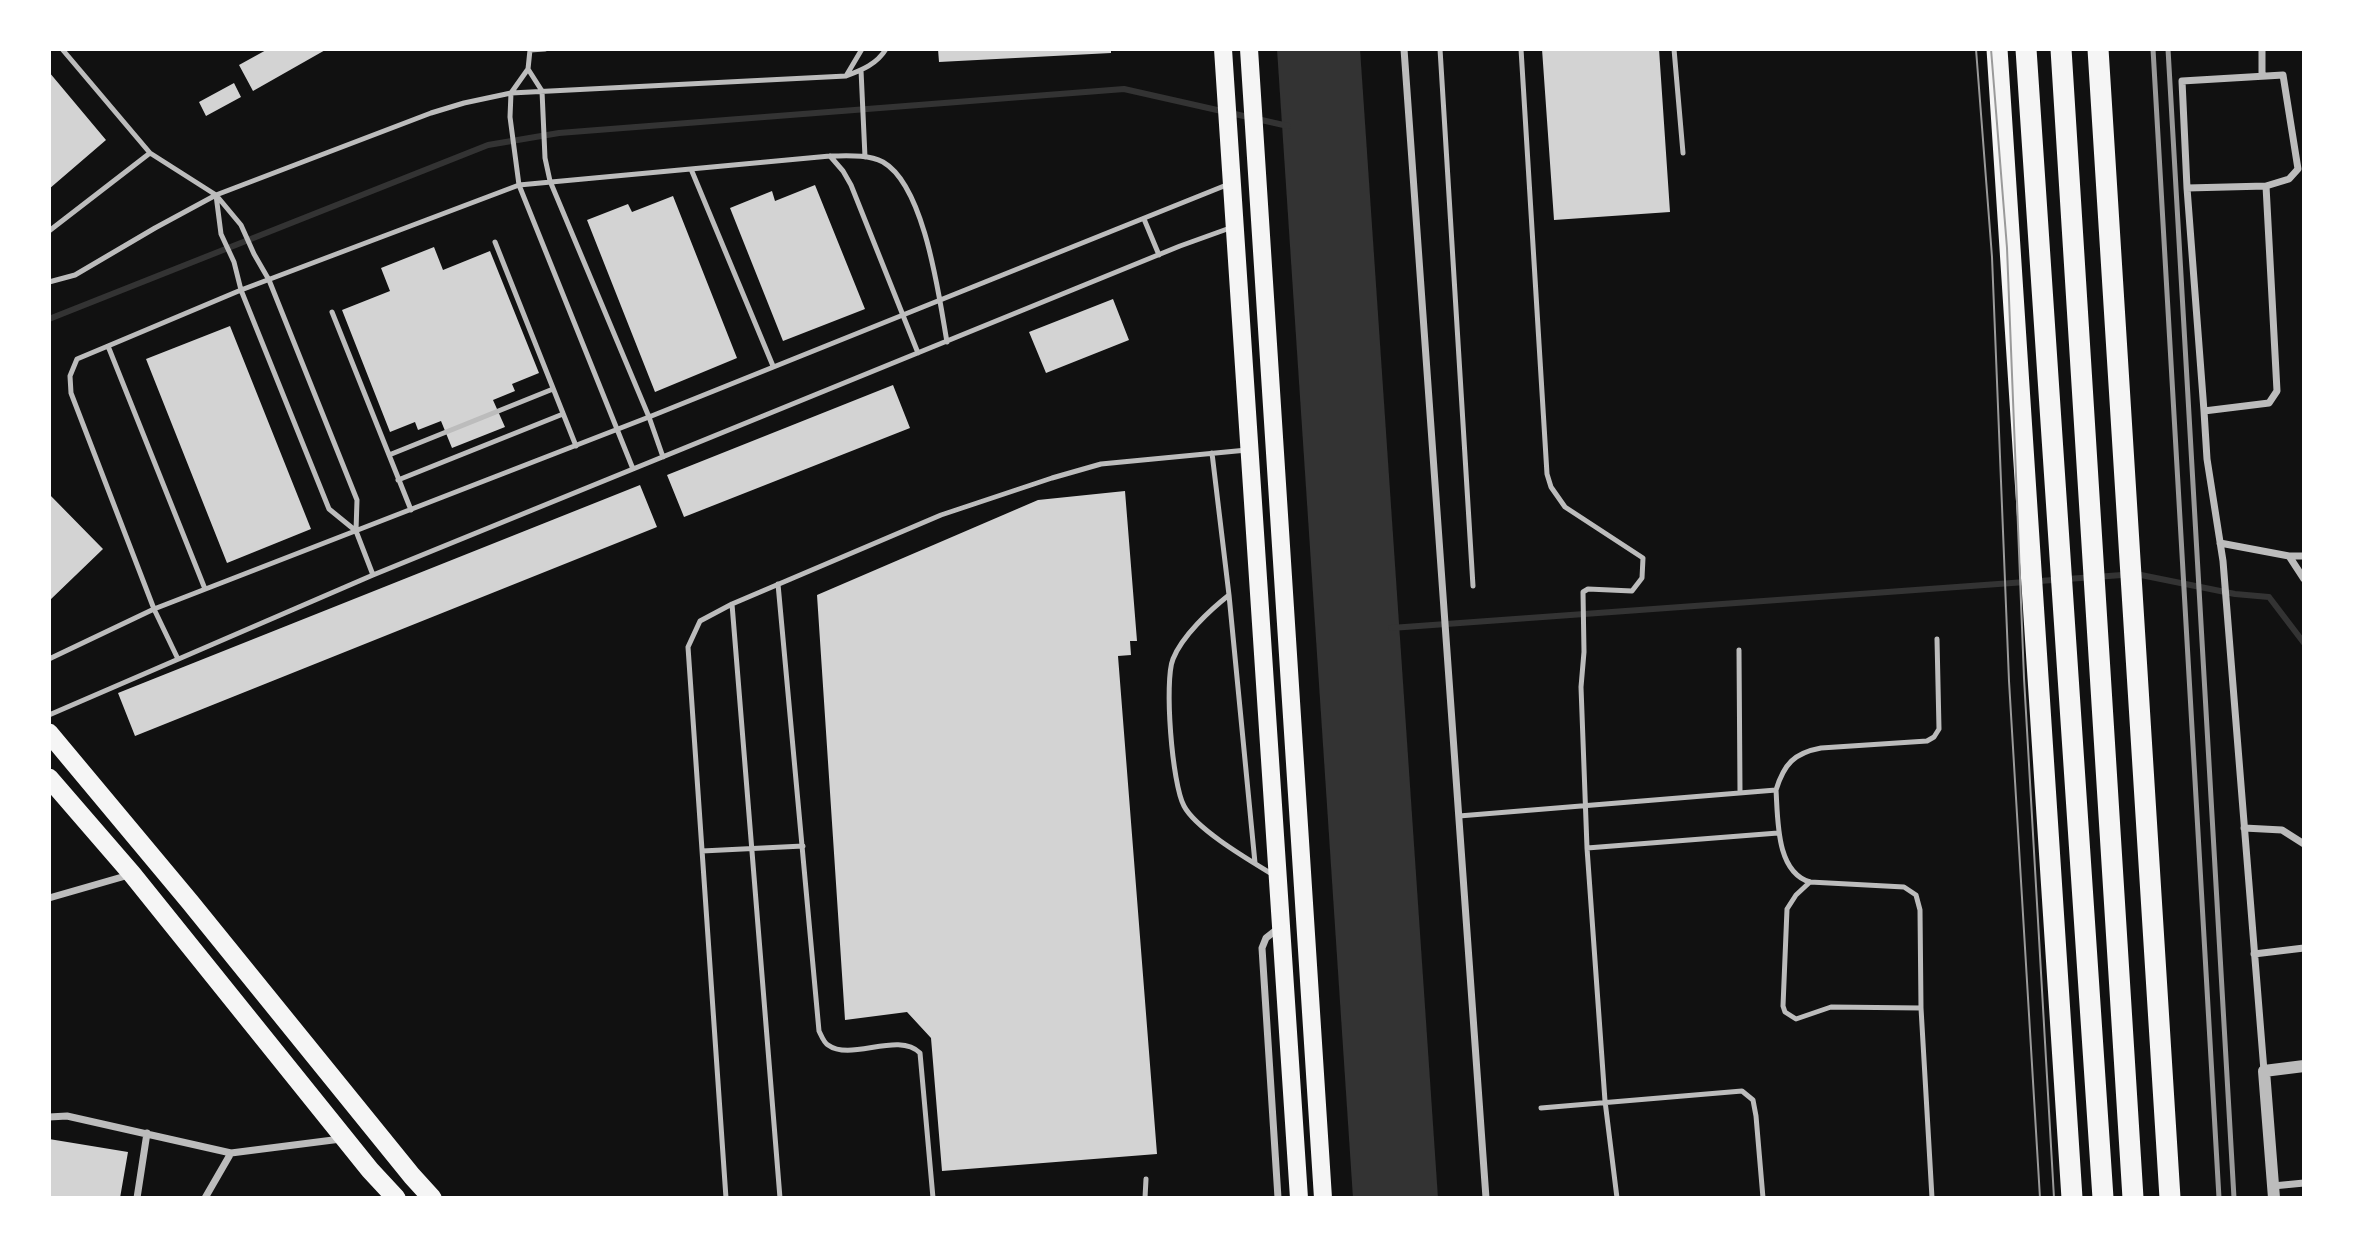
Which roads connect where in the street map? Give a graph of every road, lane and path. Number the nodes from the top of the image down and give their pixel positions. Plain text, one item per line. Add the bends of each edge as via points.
1 (62, 49) edge
2 (545, 49) edge
3 (862, 49) edge
4 (886, 49) edge
5 (1223, 49) edge
6 (1404, 49) edge
7 (1440, 49) edge
8 (1521, 49) edge
9 (1674, 49) edge
10 (1986, 49) edge
11 (1997, 49) edge
12 (2026, 49) edge
13 (2061, 49) edge
14 (2098, 49) edge
15 (2262, 49) edge
16 (1249, 56) edge
17 (528, 69) junction
18 (862, 70) junction
19 (2262, 75) junction
20 (846, 76) junction
21 (1999, 82) junction
22 (542, 91) junction
23 (512, 93) junction
24 (150, 153) junction
25 (1683, 153) dead end
26 (830, 156) junction
27 (866, 157) junction
28 (691, 169) junction
29 (550, 181) junction
30 (1232, 183) junction
31 (519, 185) junction
32 (2266, 186) junction
33 (2187, 188) junction
34 (216, 195) junction
35 (1144, 219) junction
36 (1234, 227) junction
37 (49, 231) edge
38 (495, 242) dead end
39 (1159, 255) junction
40 (269, 280) junction
41 (49, 282) edge
42 (241, 290) junction
43 (940, 300) junction
44 (332, 312) dead end
45 (902, 315) junction
46 (947, 342) junction
47 (108, 346) junction
48 (918, 353) junction
49 (772, 366) junction
50 (553, 389) junction
51 (2204, 411) junction
52 (563, 414) junction
53 (649, 417) junction
54 (617, 429) junction
55 (576, 446) junction
56 (1275, 449) junction
57 (1249, 450) junction
58 (1212, 453) junction
59 (389, 455) junction
60 (663, 457) junction
61 (632, 469) junction
62 (398, 480) junction
63 (411, 510) junction
64 (356, 531) junction
65 (2220, 543) junction
66 (2289, 556) junction
67 (2304, 556) edge
68 (373, 575) junction
69 (2304, 579) edge
70 (778, 584) junction
71 (1473, 586) dead end
72 (205, 589) junction
73 (1229, 595) junction
74 (732, 604) junction
75 (155, 609) junction
76 (1937, 639) dead end
77 (1739, 650) dead end
78 (177, 657) junction
79 (49, 659) edge
80 (49, 715) edge
81 (49, 733) edge
82 (49, 778) edge
83 (1776, 790) junction
84 (1740, 792) junction
85 (1584, 806) junction
86 (1459, 816) junction
87 (2244, 828) junction
88 (1779, 833) junction
89 (2304, 844) edge
90 (803, 846) junction
91 (752, 848) junction
92 (1587, 848) junction
93 (702, 851) junction
94 (1255, 863) junction
95 (132, 874) junction
96 (1277, 877) junction
97 (1810, 882) junction
98 (49, 898) edge
99 (1305, 924) junction
100 (1281, 927) junction
101 (2304, 948) edge
102 (2254, 954) junction
103 (1921, 1008) junction
104 (2304, 1066) edge
105 (2264, 1071) junction
106 (1605, 1101) junction
107 (1541, 1108) dead end
108 (49, 1117) edge
109 (147, 1133) junction
110 (345, 1138) junction
111 (231, 1153) junction
112 (1146, 1179) dead end
113 (2304, 1183) edge
114 (2274, 1192) edge
115 (137, 1198) edge
116 (205, 1198) edge
117 (396, 1198) edge
118 (432, 1198) edge
119 (726, 1198) edge
120 (780, 1198) edge
121 (933, 1198) edge
122 (1145, 1198) edge
123 (1278, 1198) edge
124 (1299, 1198) edge
125 (1323, 1198) edge
126 (1486, 1198) edge
127 (1617, 1198) edge
128 (1763, 1198) edge
129 (1932, 1198) edge
130 (2072, 1198) edge
131 (2103, 1198) edge
132 (2133, 1198) edge
133 (2170, 1198) edge

1 - 24 lane
2 - 17 lane via 530,50
3 - 20 lane
4 - 18 lane
5 - 30 main road
6 - 86 street
7 - 71 lane
8 - 85 lane via 1547,474 1565,507 1643,558 1643,578 1632,591 1583,592
9 - 25 lane
10 - 21 highway
11 - 21 highway
12 - 131 highway
13 - 132 highway
14 - 133 highway
15 - 19 street
16 - 56 main road
17 - 22 lane
17 - 23 lane
18 - 20 lane
18 - 27 lane
19 - 32 street via 2283,75 2298,169 2289,178
19 - 33 street via 2182,81
20 - 22 lane
21 - 130 highway
22 - 23 lane
22 - 29 lane
23 - 31 lane via 510,117
23 - 34 lane via 446,108
24 - 34 lane
24 - 37 lane
26 - 27 lane
26 - 28 lane
26 - 45 lane via 851,185
27 - 43 lane via 887,166 904,186 930,250
28 - 29 lane
28 - 49 lane
29 - 31 lane
29 - 53 lane
30 - 35 lane
30 - 36 main road
31 - 40 lane
31 - 54 lane
32 - 33 street
32 - 51 street via 2277,391 2269,403
33 - 51 street
34 - 40 lane via 241,225
34 - 41 lane via 75,275
34 - 42 lane via 221,234
35 - 39 lane
35 - 43 lane
36 - 39 lane
36 - 57 main road
38 - 50 lane
39 - 46 lane
40 - 42 lane
40 - 64 lane via 357,500
42 - 47 lane
42 - 64 lane via 329,509
43 - 45 lane
43 - 46 lane
44 - 59 lane
45 - 48 lane
45 - 49 lane
46 - 48 lane
47 - 72 lane
47 - 75 lane via 77,359 70,376 71,393
48 - 60 lane
49 - 53 lane
50 - 52 lane
50 - 59 lane
51 - 65 street
52 - 55 lane
52 - 62 lane
53 - 54 lane
53 - 60 lane
54 - 55 lane
54 - 61 lane
55 - 63 lane
56 - 57 main road
56 - 99 main road
57 - 58 lane
57 - 96 main road
58 - 70 lane via 1101,464 1052,478 941,515
58 - 73 lane
59 - 62 lane
60 - 61 lane
61 - 68 lane
62 - 63 lane
63 - 64 lane
64 - 68 lane
64 - 72 lane
65 - 66 street
65 - 87 street
66 - 67 street
66 - 69 street
68 - 78 lane
70 - 74 lane
70 - 90 lane
72 - 75 lane
73 - 94 lane
73 - 94 lane via 1202,620 1174,657 1169,676 1176,783 1184,807 1200,825
74 - 91 lane
74 - 93 lane via 700,621 688,647
75 - 78 lane
75 - 79 lane
76 - 83 lane via 1938,729 1934,737 1806,751 1782,771
77 - 84 lane
78 - 80 lane
81 - 118 highway
82 - 95 highway
83 - 84 lane
83 - 88 lane
84 - 85 lane
85 - 86 lane
85 - 92 lane
86 - 126 street
87 - 89 street via 2282,830
87 - 102 street
88 - 92 lane
88 - 97 lane via 1790,869 1797,878
90 - 91 lane
90 - 121 lane via 819,1031 828,1045 841,1050 897,1045 920,1052
91 - 93 lane
91 - 120 lane
92 - 106 lane
93 - 119 lane
94 - 96 lane
95 - 98 street
95 - 110 highway
96 - 100 main road
97 - 103 lane via 1904,887 1916,895
97 - 103 lane via 1787,909 1785,1012 1796,1019 1831,1007
99 - 100 main road
99 - 125 main road
100 - 123 street via 1266,937 1262,948
100 - 124 main road
101 - 102 street
102 - 105 street
103 - 129 lane
104 - 105 street
105 - 114 street
106 - 107 lane
106 - 127 lane
106 - 128 lane via 1742,1091 1753,1100 1756,1115
108 - 109 street via 67,1116
109 - 111 street
109 - 115 street
110 - 111 street
110 - 117 highway
111 - 116 street
112 - 122 lane
113 - 114 street

